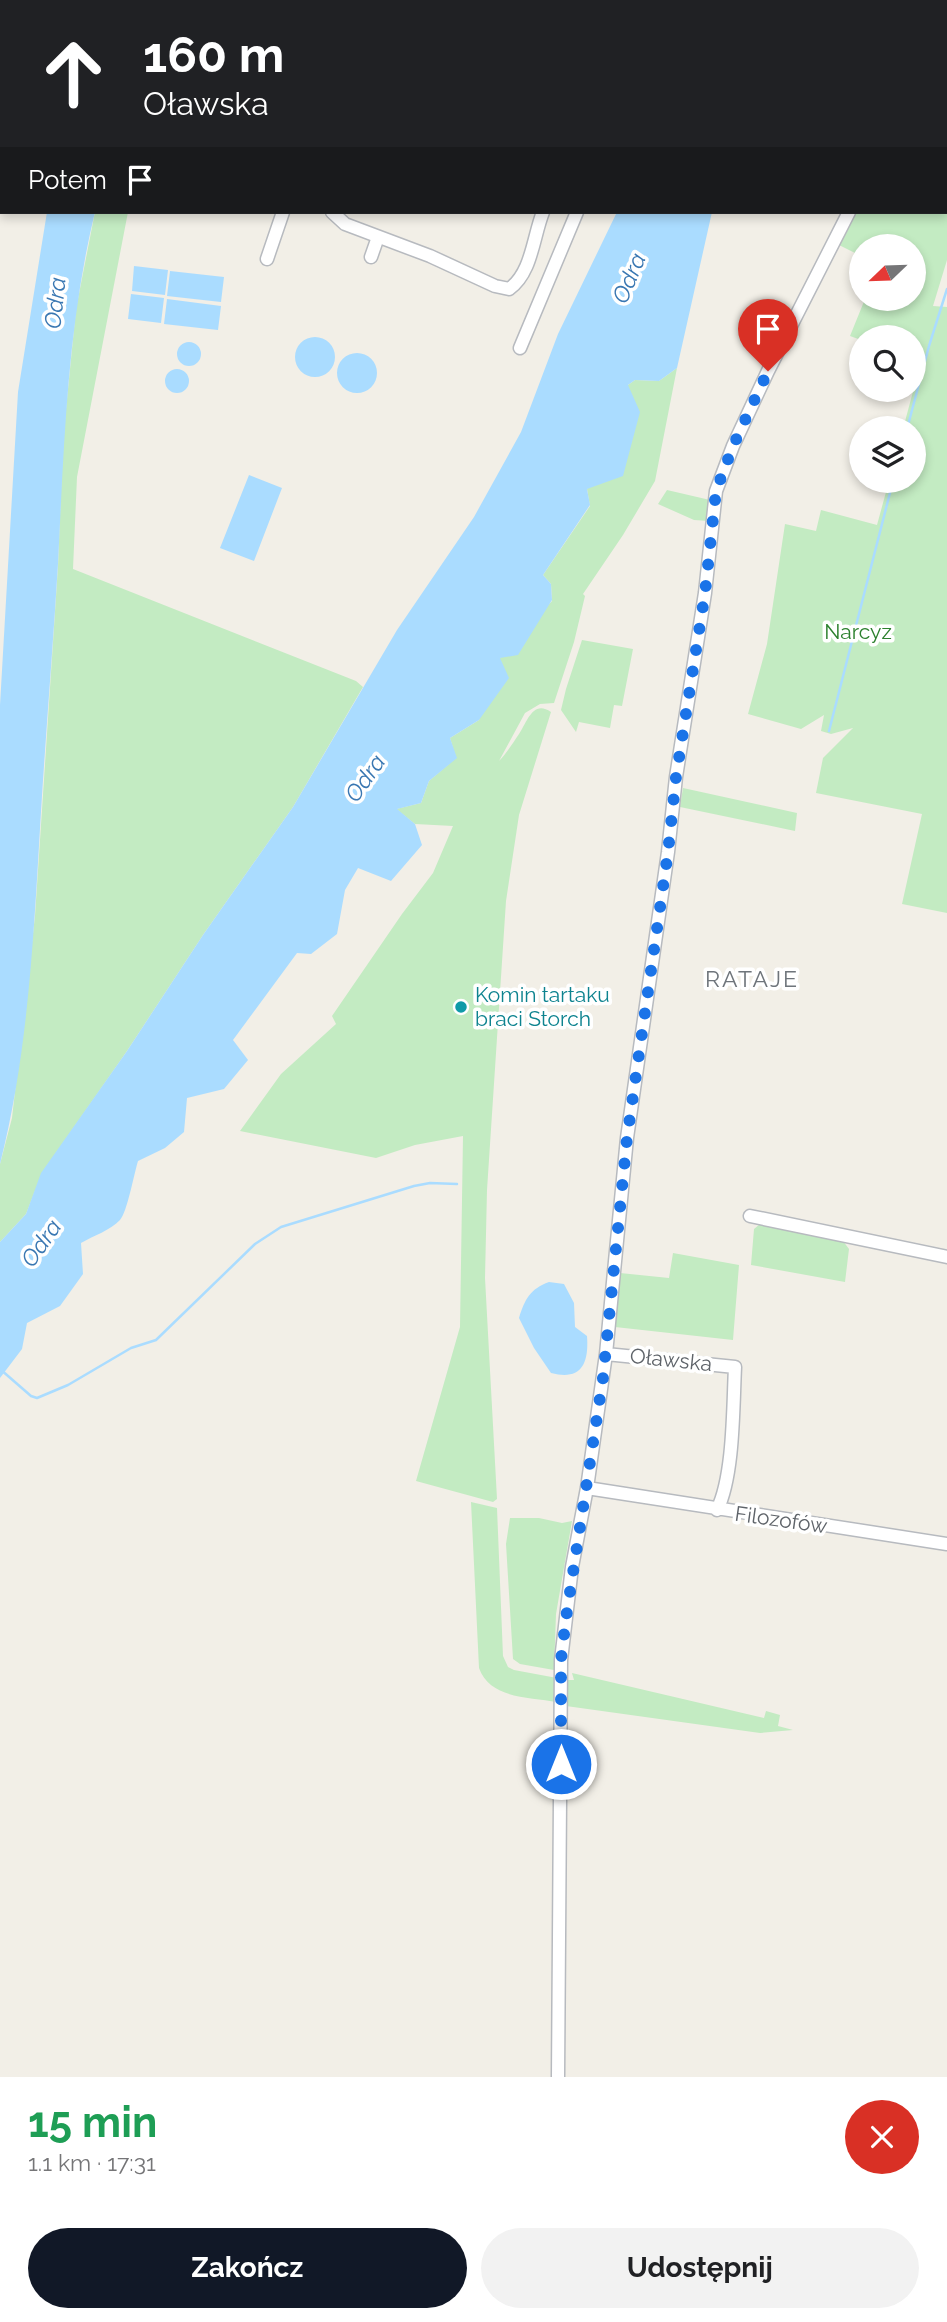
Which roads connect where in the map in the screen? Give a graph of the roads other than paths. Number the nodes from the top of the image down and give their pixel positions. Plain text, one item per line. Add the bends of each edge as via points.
1 (282, 214) edge
2 (334, 214) edge
3 (542, 214) edge
4 (576, 214) edge
5 (848, 214) edge
6 (378, 237) junction
7 (372, 257) dead end
8 (267, 259) dead end
9 (520, 348) dead end
10 (750, 1216) dead end
11 (947, 1257) edge
12 (606, 1354) junction
13 (735, 1367) joint
14 (587, 1488) junction
15 (717, 1510) junction
16 (947, 1544) edge
17 (558, 2077) edge

1 - 8 street
2 - 6 street
3 - 6 street via 525,271 509,289
4 - 9 street
5 - 12 street, Oławska via 768,371 716,491 627,1138
6 - 7 street
10 - 11 street
12 - 13 street, Oławska
12 - 14 street, Oławska
13 - 15 street, Filozofów via 731,1440 723,1499
14 - 15 street
14 - 17 street, Oławska via 561,1660
15 - 16 street, Filozofów

